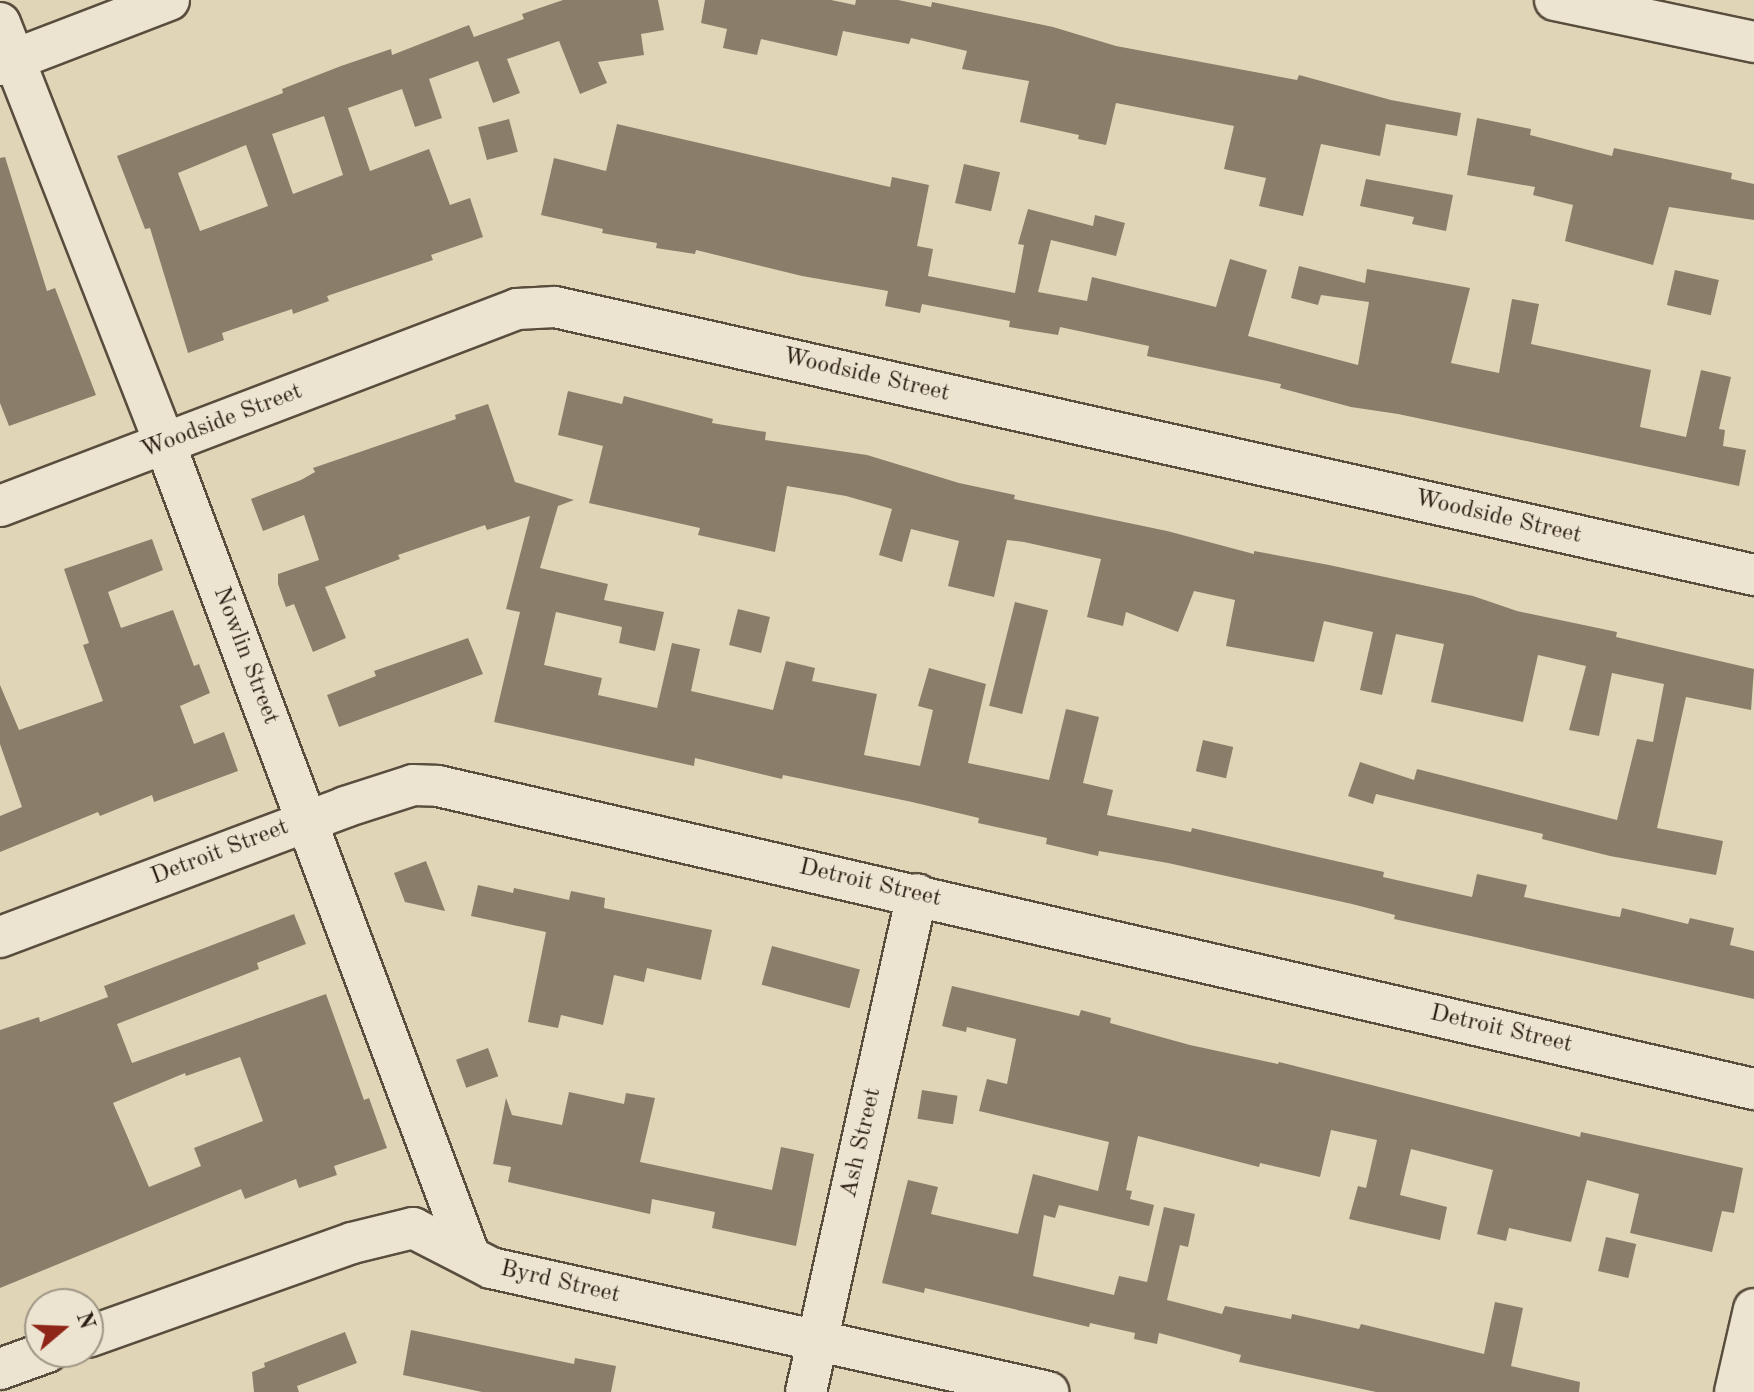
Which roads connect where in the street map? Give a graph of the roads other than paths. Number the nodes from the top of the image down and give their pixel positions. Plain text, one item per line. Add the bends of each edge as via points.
1 (169, 0) edge
2 (1555, 0) edge
3 (0, 23) edge
4 (1754, 42) edge
5 (7, 63) edge
6 (165, 444) junction
7 (0, 506) edge
8 (1754, 575) edge
9 (308, 820) junction
10 (917, 894) junction
11 (0, 937) edge
12 (1754, 1089) edge
13 (469, 1254) junction
14 (1754, 1309) edge
15 (104, 1331) edge
16 (818, 1338) junction
17 (24, 1360) edge
18 (0, 1369) edge
19 (806, 1392) edge
20 (1048, 1392) edge
21 (1735, 1392) edge

1 - 5 street
2 - 4 street
3 - 5 street, Nowlin Street
5 - 6 street, Nowlin Street
6 - 7 street, Woodside Street
6 - 8 street, Woodside Street via 517,309 555,307
6 - 9 street, Nowlin Street
9 - 10 street, Detroit Street via 413,785 438,786
9 - 11 street, Detroit Street
9 - 13 street, Nowlin Street
10 - 12 street, Detroit Street
10 - 16 street, Ash Street
13 - 15 street, Byrd Street via 413,1228 352,1243
13 - 16 street, Byrd Street via 491,1268 528,1277
14 - 21 street
16 - 19 street, Ash Street
16 - 20 street, Byrd Street
17 - 18 street

